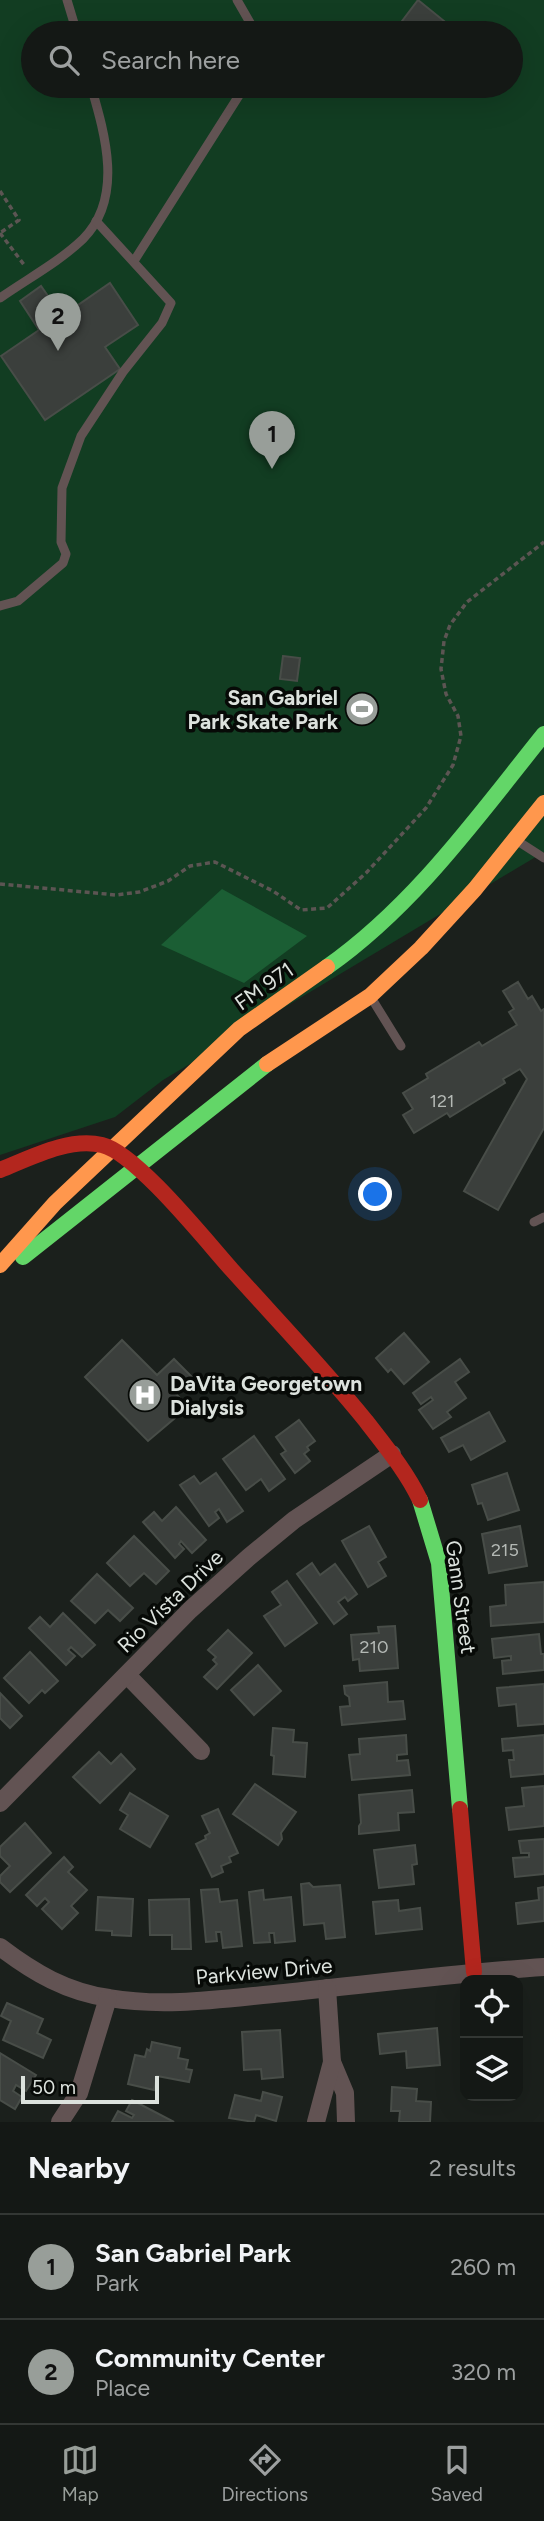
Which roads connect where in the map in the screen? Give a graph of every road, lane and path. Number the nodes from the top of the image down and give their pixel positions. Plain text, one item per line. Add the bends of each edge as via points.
1 (68, 0) edge
2 (237, 0) edge
3 (74, 21) edge
4 (249, 21) edge
5 (95, 98) edge
6 (237, 98) edge
7 (0, 191) edge
8 (96, 222) junction
9 (0, 233) edge
10 (134, 261) junction
11 (32, 276) junction
12 (0, 298) edge
13 (544, 542) edge
14 (0, 606) edge
15 (544, 734) edge
16 (544, 803) edge
17 (498, 824) junction
18 (544, 858) edge
19 (0, 884) edge
20 (370, 996) junction
21 (401, 1046) dead end
22 (112, 1148) junction
23 (136, 1167) junction
24 (0, 1170) edge
25 (544, 1217) edge
26 (534, 1222) dead end
27 (0, 1265) edge
28 (0, 1275) edge
29 (392, 1454) junction
30 (127, 1675) junction
31 (201, 1751) dead end
32 (0, 1803) edge
33 (0, 1947) edge
34 (544, 1968) edge
35 (474, 1972) junction
36 (327, 1988) junction
37 (108, 1998) junction
38 (332, 2062) junction
39 (60, 2122) edge
40 (316, 2122) edge
41 (346, 2122) edge

1 - 3 lane
2 - 4 lane
5 - 8 lane via 108,175
6 - 10 lane
7 - 9 path via 19,220
8 - 10 lane
8 - 11 lane via 66,253
9 - 11 path
10 - 14 lane via 171,303 162,323 81,436 62,488 63,563 18,601
11 - 12 lane
13 - 19 path via 467,601 450,625 441,669 461,736 453,765 426,808 327,908 301,910 215,862 190,866 139,892 116,895
15 - 17 main road, FM 971 / FM 971
16 - 17 main road, FM 971 / FM 971
17 - 18 lane
17 - 20 main road, FM 971 / FM 971 via 475,889
17 - 22 main road, FM 971 / FM 971 via 440,863 393,913 341,957 239,1029
20 - 21 lane
20 - 23 main road, FM 971 / FM 971 via 264,1066
22 - 23 main road, Gann Street
22 - 24 main road via 82,1144
22 - 27 main road, FM 971 / FM 971
23 - 28 main road, FM 971 / FM 971
23 - 29 main road, Gann Street via 345,1395
25 - 26 lane
29 - 30 street, Rio Vista Drive via 294,1520 249,1557
29 - 35 main road, Gann Street via 425,1510 439,1563
30 - 31 street
30 - 32 street, Rio Vista Drive
33 - 37 street, Parkview Drive via 45,1979
34 - 35 street, Parkview Drive
35 - 36 street, Parkview Drive
36 - 37 street, Parkview Drive via 203,2001
36 - 38 street
37 - 39 street via 79,2093
38 - 40 street
38 - 41 street via 345,2093

